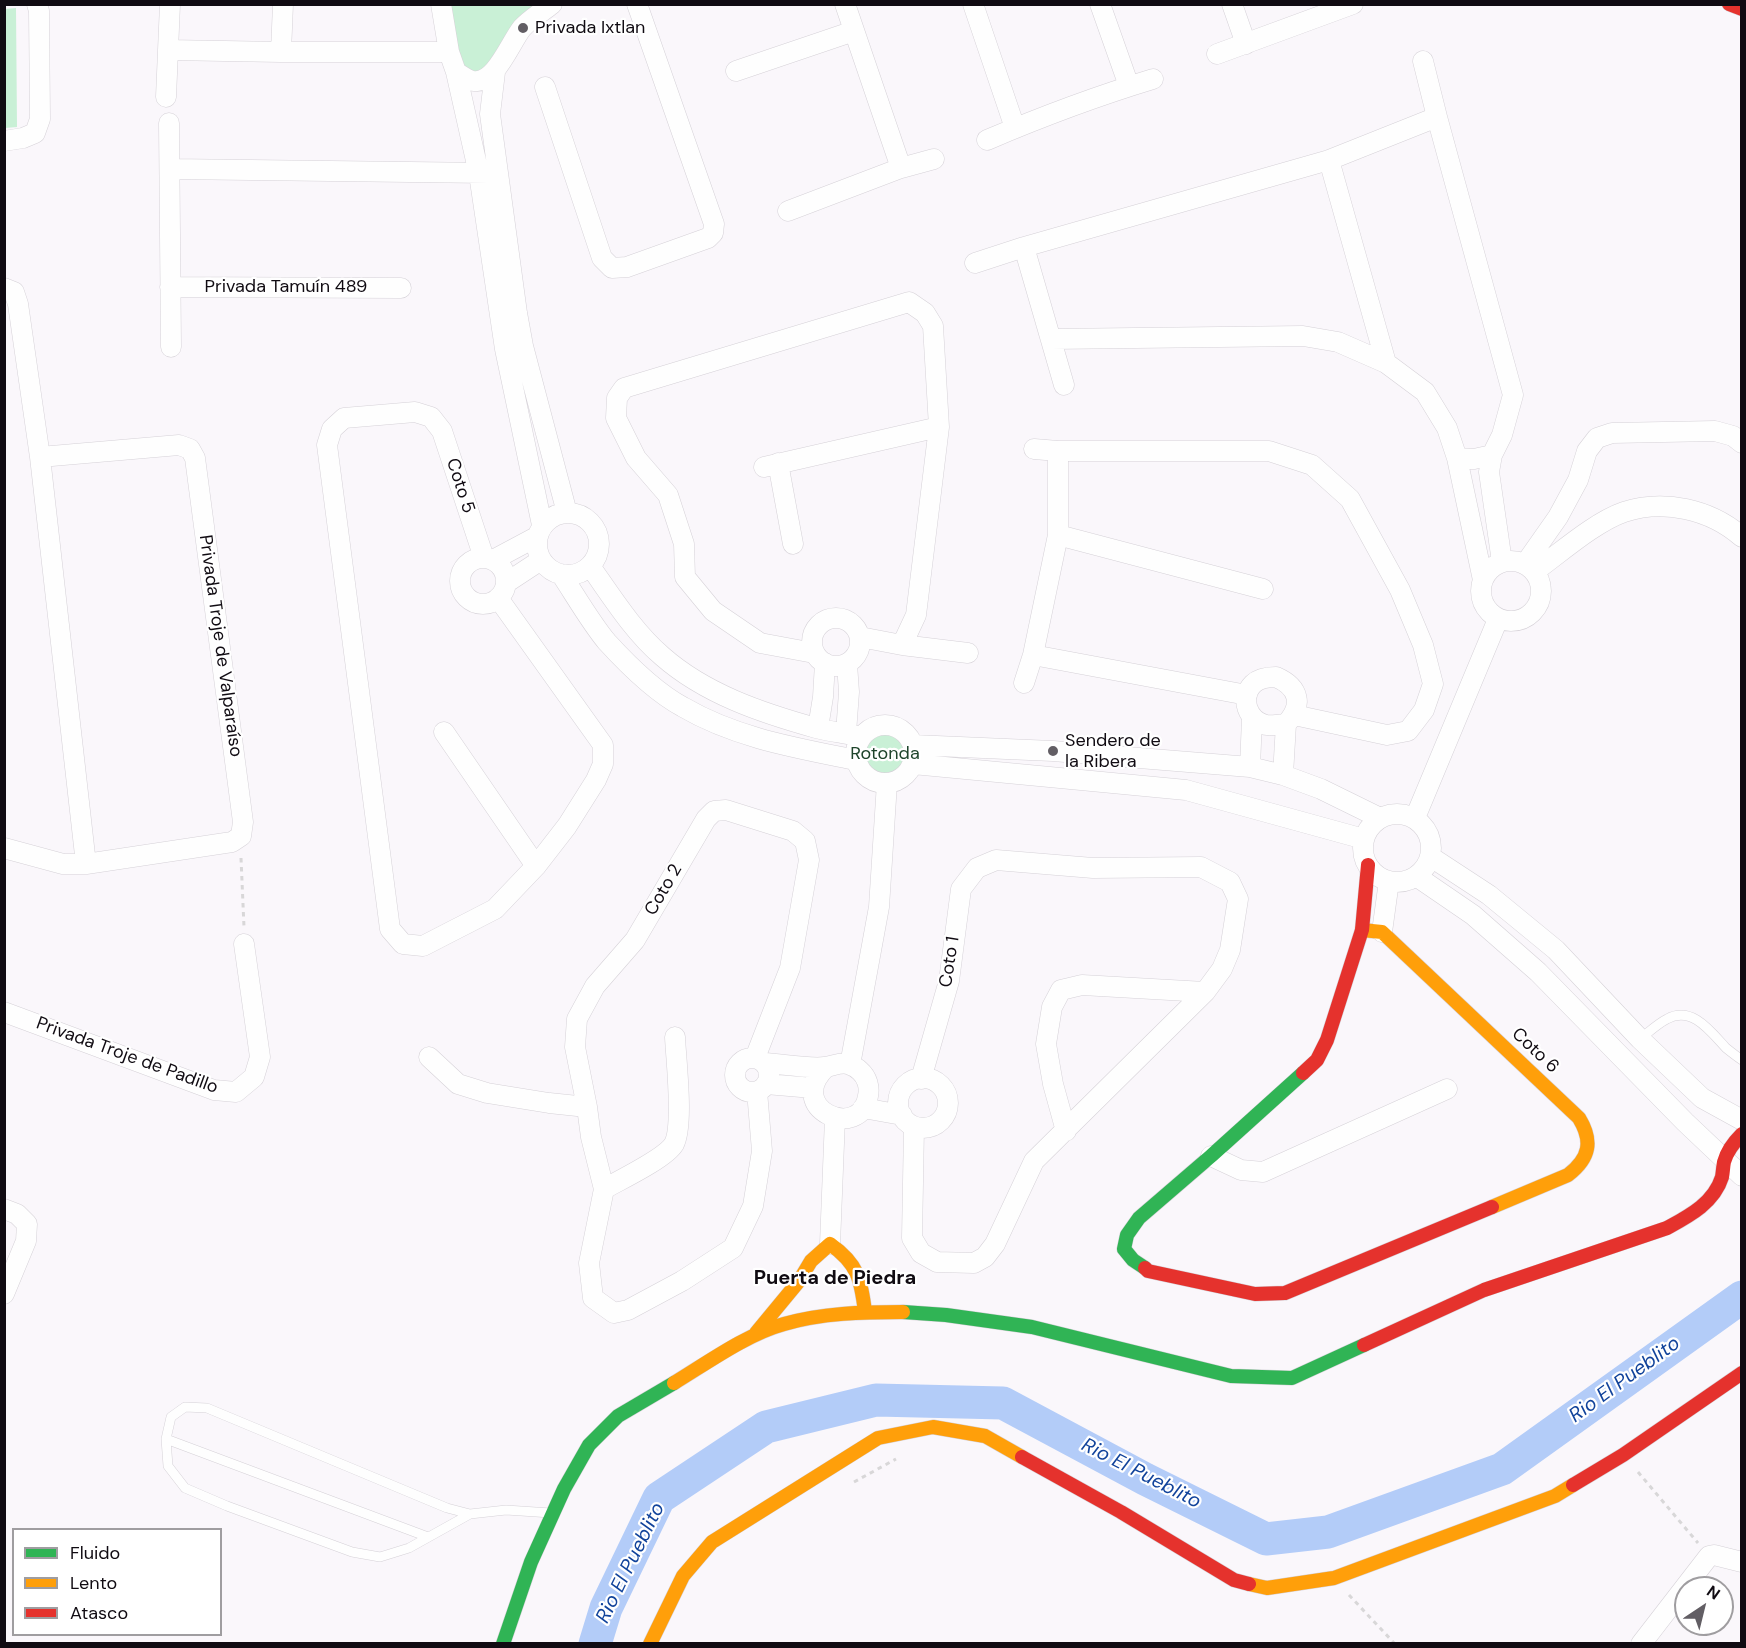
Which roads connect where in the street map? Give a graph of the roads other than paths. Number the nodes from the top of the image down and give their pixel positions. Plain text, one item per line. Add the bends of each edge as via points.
1 (37, 4) edge
2 (170, 4) edge
3 (284, 4) edge
4 (441, 4) edge
5 (552, 4) edge
6 (637, 4) edge
7 (845, 4) edge
8 (973, 4) edge
9 (1100, 4) edge
10 (1232, 4) edge
11 (1353, 4) edge
12 (1729, 4) edge
13 (1742, 9) edge
14 (854, 31) junction
15 (1246, 44) junction
16 (168, 50) junction
17 (280, 52) junction
18 (449, 52) junction
19 (1217, 54) dead end
20 (1423, 61) dead end
21 (736, 71) dead end
22 (456, 72) junction
23 (495, 72) junction
24 (1154, 79) dead end
25 (1130, 86) junction
26 (545, 87) dead end
27 (166, 97) dead end
28 (1437, 117) junction
29 (170, 123) dead end
30 (1015, 128) junction
31 (987, 140) dead end
32 (4, 141) edge
33 (934, 159) dead end
34 (1329, 160) junction
35 (901, 168) junction
36 (171, 169) junction
37 (488, 173) junction
38 (788, 211) dead end
39 (1024, 248) junction
40 (975, 263) dead end
41 (170, 287) junction
42 (4, 288) edge
43 (401, 288) dead end
44 (1051, 339) junction
45 (171, 347) dead end
46 (1386, 363) junction
47 (1064, 385) dead end
48 (939, 427) junction
49 (1742, 443) edge
50 (1034, 449) dead end
51 (1058, 451) junction
52 (1492, 455) junction
53 (40, 458) junction
54 (1457, 459) junction
55 (567, 513) junction
56 (540, 531) junction
57 (1058, 535) junction
58 (1742, 537) edge
59 (793, 544) dead end
60 (489, 559) junction
61 (541, 560) junction
62 (1502, 562) junction
63 (590, 566) junction
64 (1530, 567) junction
65 (561, 574) junction
66 (1483, 580) junction
67 (1263, 589) dead end
68 (502, 590) junction
69 (1498, 619) junction
70 (860, 637) junction
71 (902, 645) junction
72 (968, 653) dead end
73 (1033, 655) junction
74 (820, 658) junction
75 (847, 664) junction
76 (1024, 683) dead end
77 (1247, 695) junction
78 (1252, 718) junction
79 (1290, 719) junction
80 (818, 729) junction
81 (444, 732) dead end
82 (854, 735) junction
83 (913, 755) junction
84 (856, 760) junction
85 (1250, 767) junction
86 (1284, 775) junction
87 (888, 783) junction
88 (1380, 818) junction
89 (1415, 818) junction
90 (1364, 839) junction
91 (4, 848) edge
92 (1431, 857) junction
93 (86, 864) junction
94 (1368, 865) junction
95 (536, 866) junction
96 (1416, 876) junction
97 (1389, 881) junction
98 (1372, 931) junction
99 (244, 944) road end
100 (1205, 992) junction
101 (4, 1012) edge
102 (675, 1037) dead end
103 (1640, 1039) junction
104 (429, 1057) dead end
105 (760, 1060) junction
106 (1742, 1060) edge
107 (850, 1065) junction
108 (826, 1067) junction
109 (921, 1079) junction
110 (867, 1081) junction
111 (761, 1088) junction
112 (813, 1088) junction
113 (1448, 1089) dead end
114 (902, 1091) junction
115 (587, 1107) junction
116 (863, 1108) junction
117 (835, 1118) junction
118 (1742, 1120) edge
119 (908, 1121) junction
120 (1066, 1131) junction
121 (1742, 1134) edge
122 (1211, 1156) junction
123 (1725, 1160) junction
124 (1742, 1176) edge
125 (604, 1189) junction
126 (4, 1209) edge
127 (830, 1244) junction
128 (801, 1293) junction
129 (4, 1294) edge
130 (865, 1312) junction
131 (812, 1317) junction
132 (755, 1335) junction
133 (1742, 1373) edge
134 (166, 1439) junction
135 (470, 1514) junction
136 (553, 1514) junction
137 (428, 1537) junction
138 (1742, 1562) edge
139 (503, 1644) edge
140 (650, 1644) edge
141 (1641, 1644) edge

1 - 32 street via 40,118 36,133
2 - 16 street
3 - 17 street
4 - 18 street
5 - 23 street via 523,28
6 - 26 street via 714,224 708,238 627,267 612,268 602,258
7 - 14 street
8 - 30 street
9 - 25 street
10 - 15 street
11 - 15 street
12 - 13 street
14 - 21 street
14 - 35 street
15 - 19 street
16 - 17 street
16 - 27 street
17 - 18 street
18 - 22 street
20 - 28 street
22 - 23 street via 472,81 481,81
22 - 37 street
23 - 37 street
24 - 25 street
25 - 30 street
28 - 34 street
28 - 52 street via 1513,395
29 - 36 street
30 - 31 street
33 - 35 street
34 - 39 street
34 - 46 street
35 - 38 street
36 - 37 street
36 - 41 street
37 - 55 street via 523,346
37 - 56 street via 505,349
39 - 40 street
39 - 44 street
41 - 43 street, Privada Tamuín 489
41 - 45 street
42 - 53 street via 14,292 18,304
44 - 46 street via 1304,336 1338,342
44 - 47 street
46 - 54 street via 1425,392 1447,428
48 - 59 street via 771,465
48 - 71 street via 916,615
48 - 74 street via 933,326 925,313 909,302 624,388 617,398 616,418 636,458 668,495 684,544 685,577 713,611 760,643
49 - 64 street via 1714,431 1612,434 1597,438
50 - 51 street
51 - 57 street
51 - 79 street via 1269,451 1312,465 1350,500 1400,590 1423,645 1433,684 1424,710 1408,731 1387,735
52 - 54 street
52 - 62 street via 1489,472
53 - 93 street
53 - 93 street, Privada Troje de Valparaíso via 179,445 190,448 195,458 243,822 241,836 232,842
54 - 66 street
55 - 56 street via 550,519
55 - 63 street via 578,514 595,527 599,548
56 - 60 street
56 - 61 street via 537,548
57 - 67 street
57 - 73 street
58 - 64 street via 1706,515 1681,507 1652,507 1623,513
60 - 68 street via 505,574
60 - 68 street via 469,562 460,576 460,584 475,603 491,602
60 - 95 street, Coto 5 via 442,431 431,417 415,412 345,418 332,429 327,445 390,929 403,944 423,946 495,909
61 - 65 street
61 - 68 street
62 - 64 street via 1514,561
62 - 66 street via 1491,568
63 - 65 street via 576,574
63 - 80 street via 630,622 662,656 695,680 741,704
64 - 69 street via 1541,582 1539,605 1532,615 1521,620
65 - 84 street via 606,640 643,678 682,707 734,731
66 - 69 street via 1482,601
68 - 95 street via 603,745 603,764 596,780
69 - 89 street
70 - 71 street
70 - 74 street via 857,629 844,619 820,623 812,637
70 - 75 street via 858,652
71 - 72 street
73 - 76 street
73 - 77 street
74 - 75 street via 836,666
74 - 80 street via 823,697
75 - 82 street
77 - 78 street
77 - 79 street via 1253,684 1263,678 1287,681 1295,691 1297,703
78 - 79 street via 1267,725
78 - 85 street
79 - 86 street
80 - 82 street
81 - 95 street
82 - 83 street via 876,726 894,726 909,737
82 - 84 street
83 - 85 street via 1053,751
83 - 87 street via 909,772
83 - 90 street via 1186,790
84 - 87 street via 864,775
85 - 86 street
86 - 88 street
87 - 107 street via 879,907
88 - 89 street via 1397,813
88 - 90 street
89 - 92 street via 1426,828
90 - 94 street via 1363,853
91 - 93 street via 63,864
92 - 96 street
92 - 103 street via 1489,895 1556,950
94 - 97 street
94 - 98 street
96 - 97 street via 1403,882
96 - 123 street via 1473,915 1538,972
97 - 98 street
98 - 122 street, Coto 6 via 1317,1060
98 - 122 street, Coto 6 via 1580,1118 1588,1136 1586,1154 1579,1167 1568,1175 1285,1293 1254,1294 1148,1271 1124,1249 1127,1234 1139,1218
99 - 101 street, Privada Troje de Padillo via 260,1057 254,1077 236,1092 214,1090
100 - 109 street, Coto 1 via 1230,950 1238,899 1230,882 1200,867 1093,868 996,860 977,868 961,890 949,981
100 - 120 street
100 - 120 street via 1082,985 1061,990 1052,1007 1046,1044
102 - 125 street via 680,1123 674,1144 655,1161
103 - 106 lane via 1666,1019 1689,1016 1700,1021
103 - 118 street via 1702,1098
104 - 115 street via 458,1084
105 - 108 street
105 - 111 street via 769,1076
105 - 111 street via 750,1058 740,1063 735,1078 746,1091
105 - 115 street, Coto 2 via 790,968 809,860 805,841 793,831 726,810 714,811 635,940 595,986 577,1019 575,1047
107 - 108 street via 837,1063
107 - 110 street
108 - 112 street
109 - 114 street
109 - 119 street via 936,1082 942,1088 948,1110 939,1124 931,1127
110 - 114 street
110 - 116 street via 868,1100
111 - 112 street
111 - 125 street via 762,1151 753,1206 733,1248 682,1281 628,1310 614,1313 593,1298 589,1263
112 - 117 street via 817,1106
113 - 122 street via 1263,1172 1241,1170
114 - 119 street via 899,1107
115 - 125 street
116 - 117 street via 850,1118
116 - 119 street
117 - 127 street
119 - 120 street via 912,1238 921,1253 937,1262 974,1263 985,1257 1034,1161
121 - 123 street
123 - 124 street
123 - 130 street via 1721,1181 1709,1199 1693,1214 1667,1228 1484,1290 1292,1378 1231,1376 1032,1327 946,1315
126 - 129 street via 27,1224 26,1240
127 - 128 street via 811,1261
127 - 130 street via 854,1265 862,1284
128 - 131 street
128 - 132 street
130 - 131 street
131 - 132 street
132 - 136 street via 618,1416 589,1445
133 - 140 street via 1623,1455 1555,1496 1334,1578 1267,1588 1234,1580 985,1436 933,1427 878,1438 712,1542 683,1576
134 - 135 lane via 171,1417 185,1407 207,1408 447,1508
134 - 137 lane
134 - 137 lane via 168,1466 185,1488 238,1510 352,1552 380,1557 410,1548
135 - 136 lane via 506,1510
135 - 137 lane
136 - 139 street via 531,1562
138 - 141 street via 1709,1556

